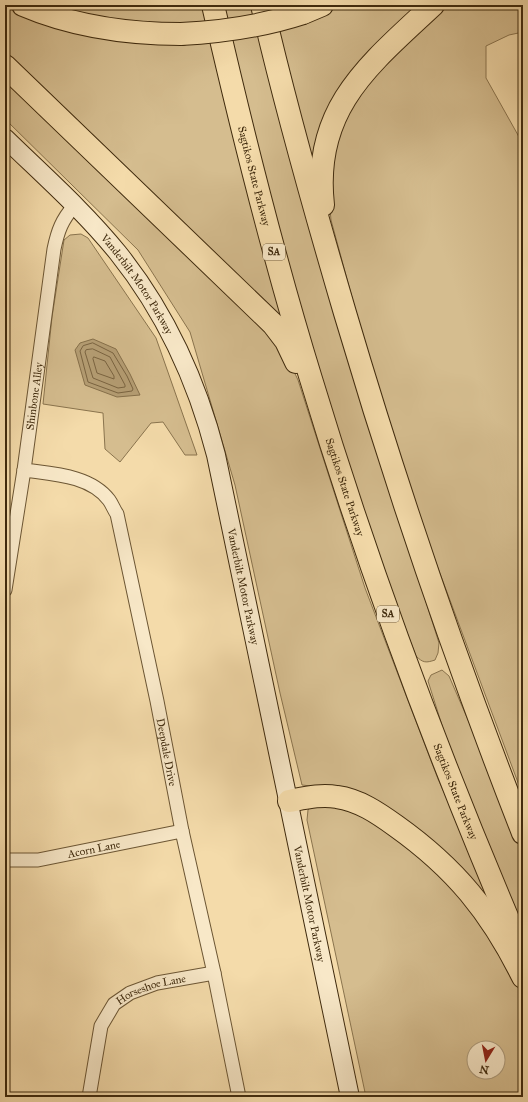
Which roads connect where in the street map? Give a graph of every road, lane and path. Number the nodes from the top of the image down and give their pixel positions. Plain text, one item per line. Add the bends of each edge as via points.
1 (23, 5) edge
2 (213, 5) edge
3 (262, 5) edge
4 (433, 5) edge
5 (313, 9) edge
6 (5, 66) edge
7 (5, 138) edge
8 (74, 206) junction
9 (330, 264) junction
10 (24, 470) junction
11 (348, 496) junction
12 (5, 590) edge
13 (289, 801) junction
14 (182, 831) junction
15 (523, 833) edge
16 (5, 860) edge
17 (523, 954) edge
18 (214, 974) junction
19 (523, 977) edge
20 (89, 1097) edge
21 (239, 1097) edge
22 (350, 1097) edge

1 - 5 highway, bridge via 68,20 107,29 148,34 220,32 271,22
2 - 11 highway, Sagtikos State Parkway / SA via 274,250 310,378
3 - 9 highway
4 - 9 highway via 358,79 332,123 325,147 322,185
6 - 11 highway via 280,332 300,374 316,429
7 - 8 main road, Vanderbilt Motor Parkway
8 - 10 street, Shinbone Alley via 62,221 54,249
8 - 13 main road, Vanderbilt Motor Parkway via 104,237 145,290 175,340 200,399 216,455
9 - 15 highway via 420,554 477,715
10 - 12 street, Shinbone Alley
10 - 14 street, Deepdale Drive via 74,478 94,487 109,500 117,514
11 - 17 highway, Sagtikos State Parkway / SA via 388,614 452,785
13 - 19 highway via 319,796 348,799 373,811 405,832 438,859 469,891 494,924
13 - 22 main road, Vanderbilt Motor Parkway
14 - 16 street, Acorn Lane via 38,860
14 - 18 street, Deepdale Drive
18 - 20 street, Horseshoe Lane via 157,983 130,993 114,1004 101,1026
18 - 21 street, Deepdale Drive

